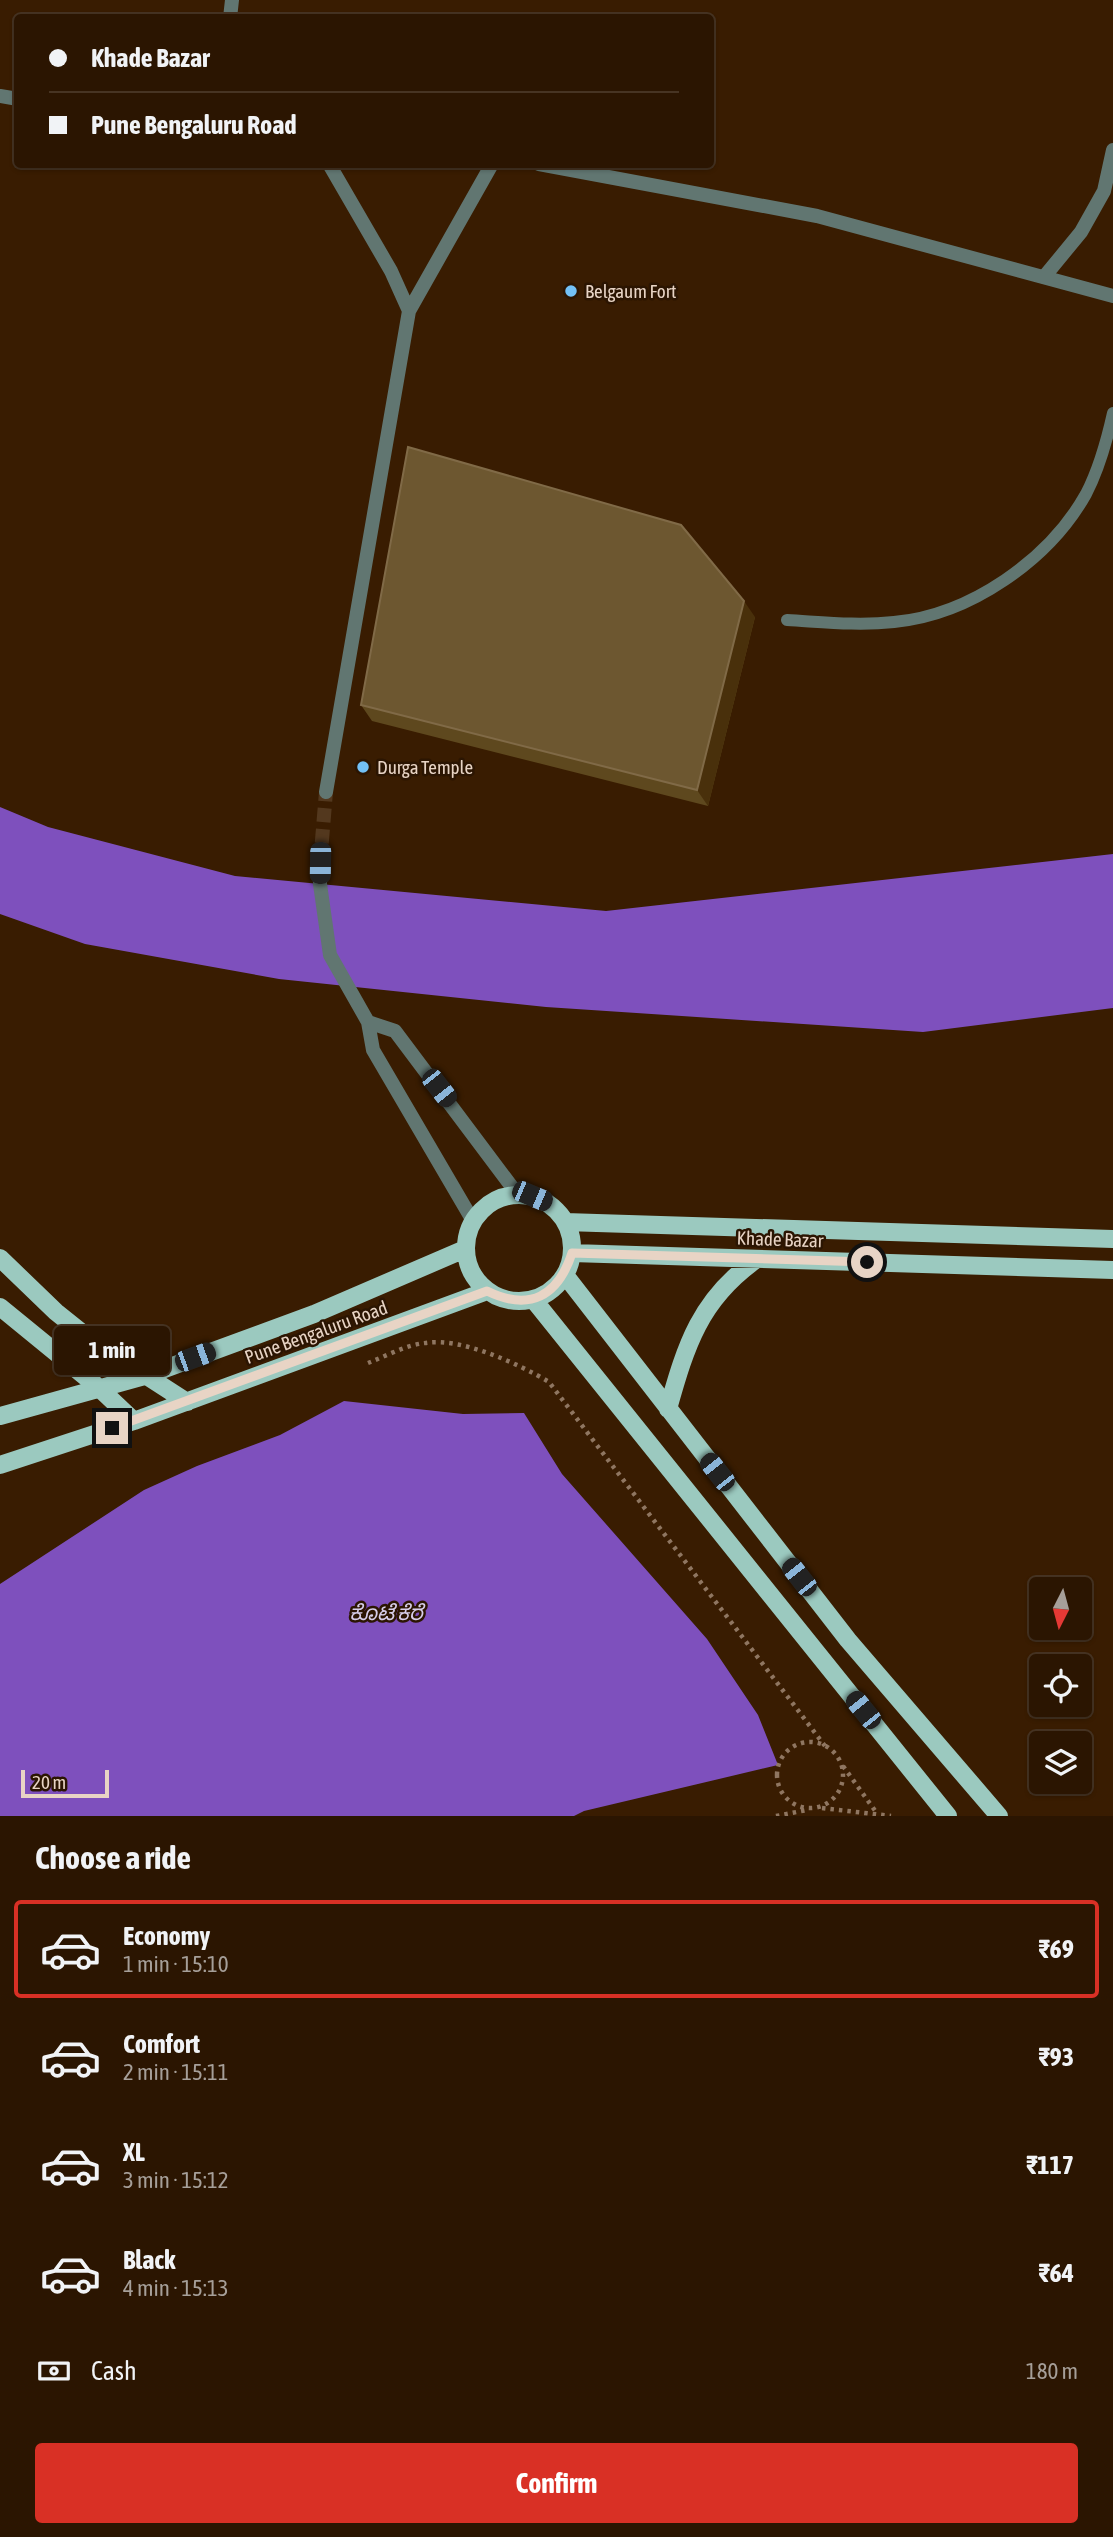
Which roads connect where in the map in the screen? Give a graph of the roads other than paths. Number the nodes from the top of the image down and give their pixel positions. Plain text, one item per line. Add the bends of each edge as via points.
1 (1113, 150) edge
2 (332, 168) edge
3 (490, 168) edge
4 (560, 168) edge
5 (1044, 277) junction
6 (1113, 296) edge
7 (409, 311) junction
8 (1113, 413) edge
9 (788, 620) dead end
10 (326, 792) tunnel mouth
11 (320, 863) tunnel mouth
12 (368, 1022) junction
13 (518, 1195) junction
14 (473, 1221) junction
15 (565, 1222) junction
16 (1113, 1239) edge
17 (465, 1249) junction
18 (572, 1253) junction
19 (0, 1258) edge
20 (757, 1259) junction
21 (1113, 1270) edge
22 (565, 1275) junction
23 (487, 1291) junction
24 (533, 1299) junction
25 (0, 1307) edge
26 (148, 1374) junction
27 (98, 1387) junction
28 (187, 1402) junction
29 (668, 1409) junction
30 (0, 1416) edge
31 (134, 1421) junction
32 (0, 1465) edge
33 (948, 1816) edge
34 (999, 1816) edge

1 - 5 street via 1104,191 1081,232
2 - 7 street
3 - 7 street
4 - 5 street via 817,216
5 - 6 street
7 - 10 street
8 - 9 lane via 1086,494 1043,550 998,586 946,611 896,622
11 - 12 street via 330,955
12 - 13 street via 396,1031
12 - 14 street via 373,1051
13 - 14 main road via 492,1202
13 - 15 main road via 545,1202
14 - 17 main road
15 - 16 main road
15 - 18 main road
17 - 23 main road via 476,1279
17 - 26 main road, Pune Bengaluru Road via 314,1314
18 - 20 main road, Khade Bazar
18 - 22 main road
19 - 26 main road via 55,1312
20 - 21 main road, Khade Bazar
20 - 29 main road via 732,1277 702,1314
22 - 24 main road via 546,1294
22 - 29 main road
23 - 24 main road via 517,1301
23 - 28 main road, Pune Bengaluru Road
24 - 33 main road
25 - 27 main road
26 - 27 main road, Pune Bengaluru Road
26 - 28 main road
27 - 30 main road, Pune Bengaluru Road
27 - 31 main road
28 - 31 main road, Pune Bengaluru Road
29 - 34 main road via 848,1640
31 - 32 main road, Pune Bengaluru Road

